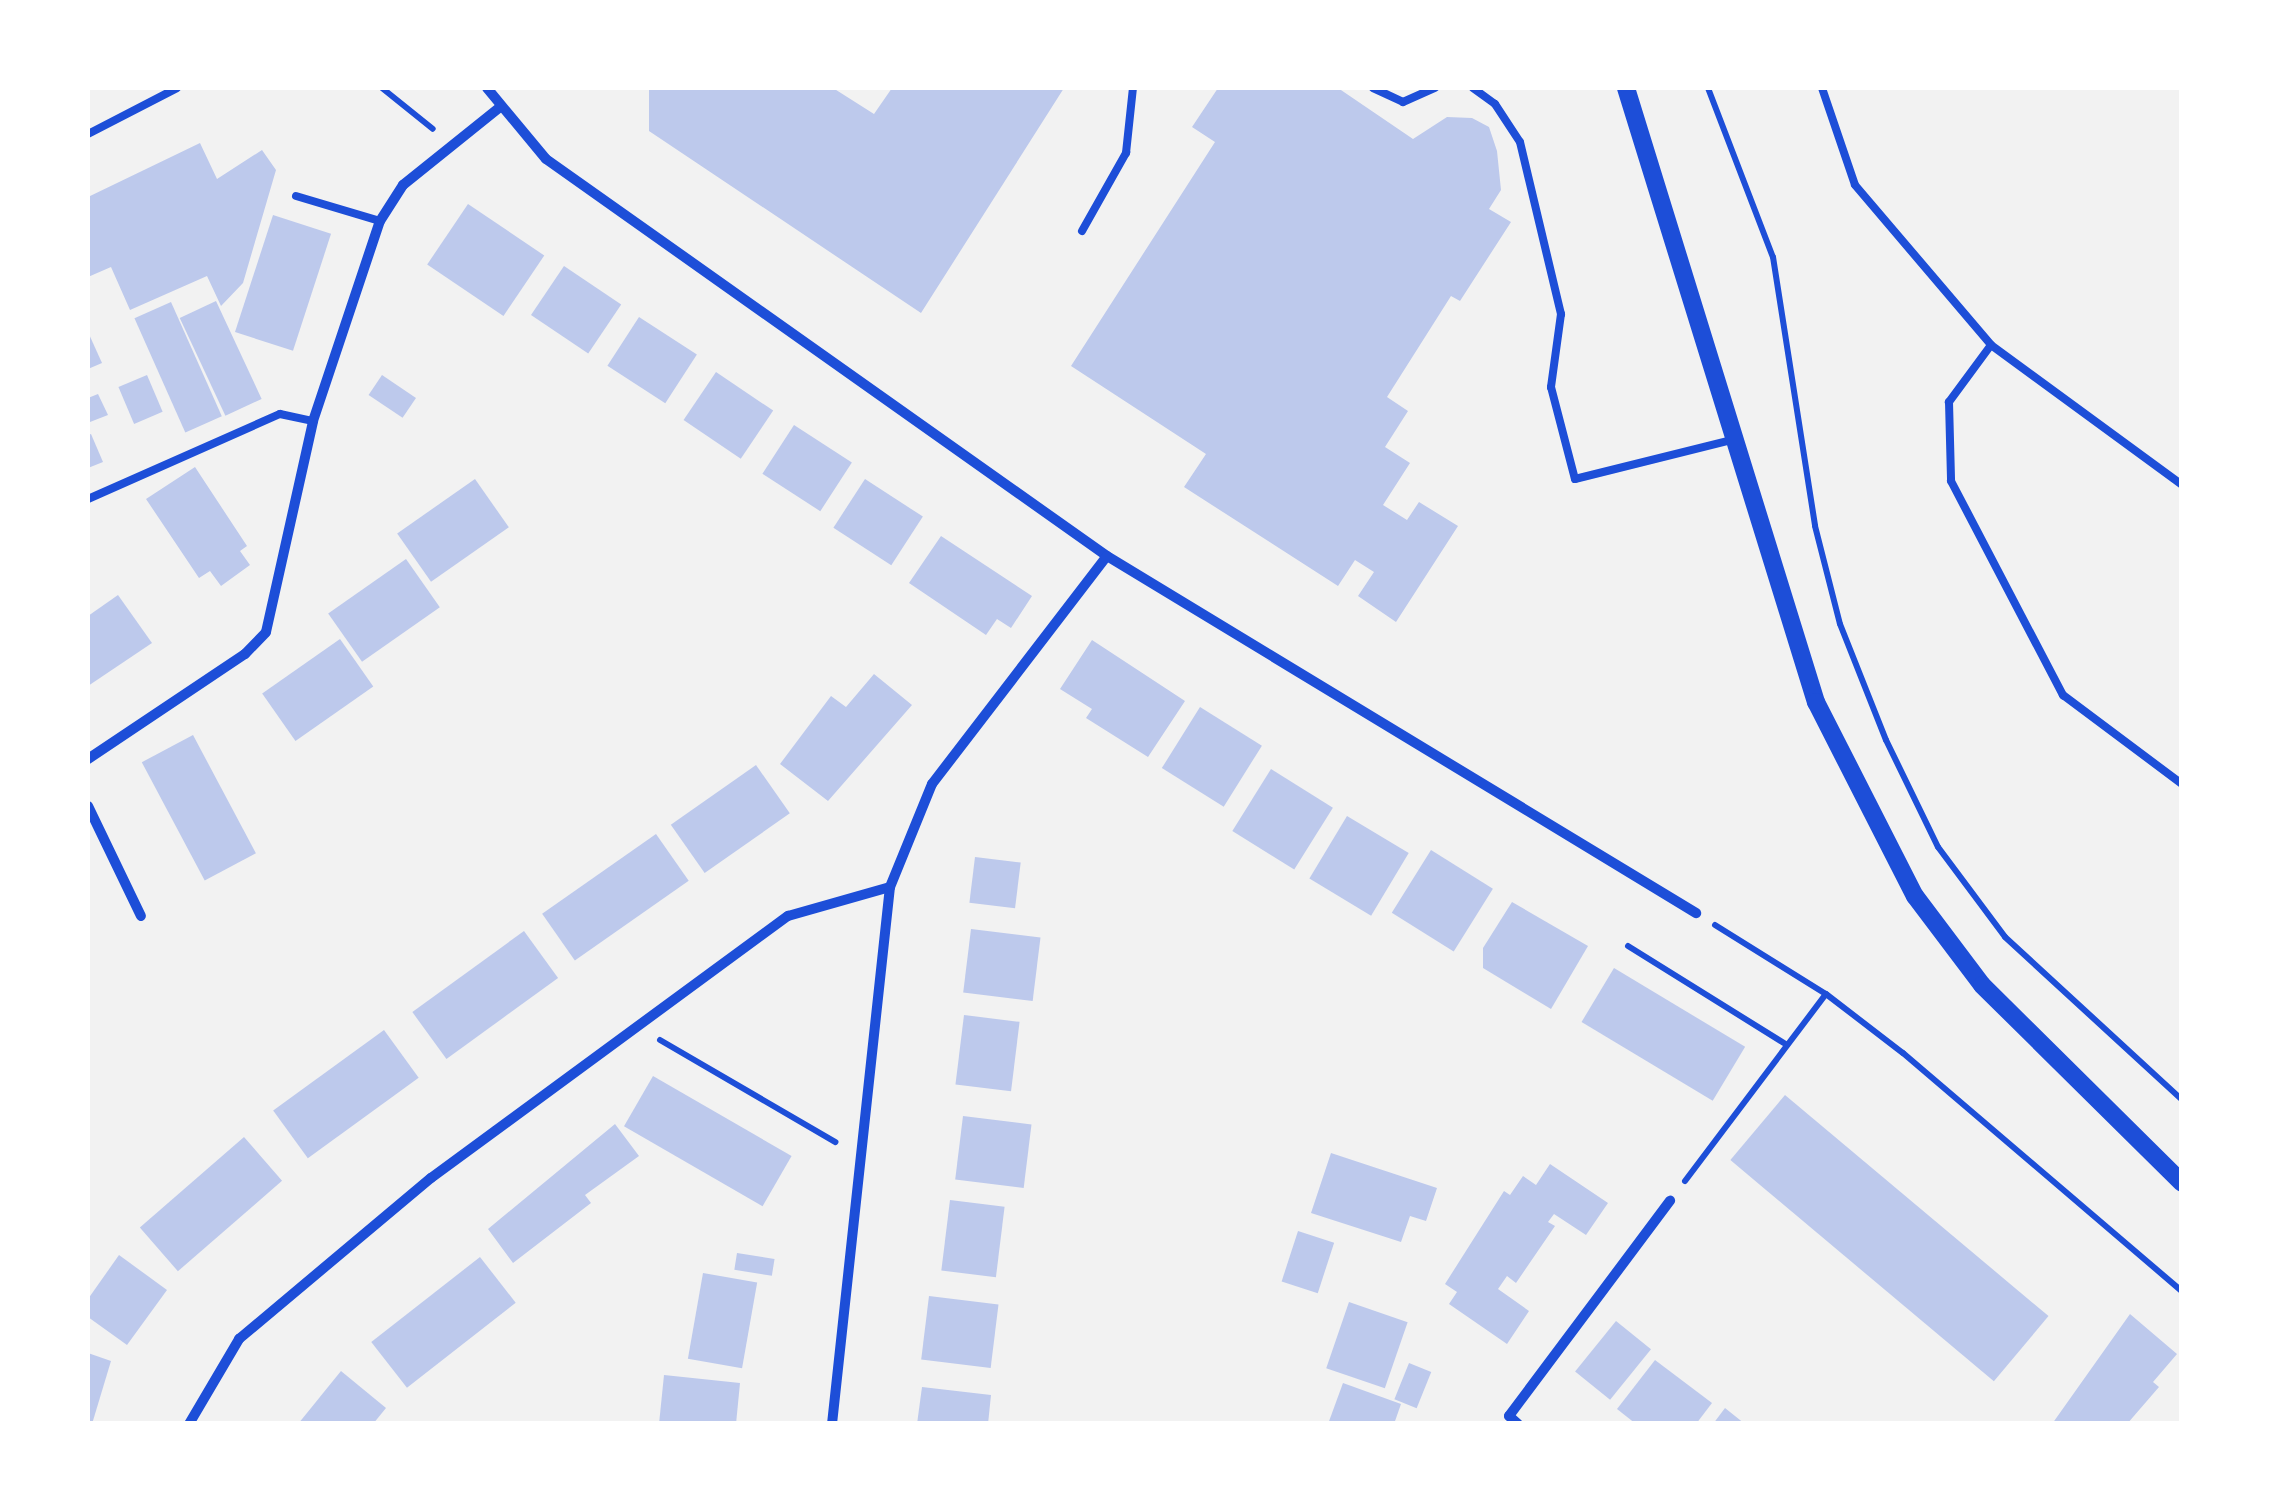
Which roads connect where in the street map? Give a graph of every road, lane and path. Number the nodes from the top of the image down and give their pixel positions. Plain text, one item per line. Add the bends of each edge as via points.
1 (177, 88) edge
2 (382, 88) edge
3 (487, 88) edge
4 (1134, 88) edge
5 (1372, 88) edge
6 (1436, 88) edge
7 (1473, 88) edge
8 (1626, 88) edge
9 (1708, 88) edge
10 (1822, 88) edge
11 (500, 107) junction
12 (88, 134) edge
13 (450, 142) junction
14 (296, 196) dead end
15 (380, 221) junction
16 (1082, 230) dead end
17 (1990, 345) junction
18 (313, 421) junction
19 (1736, 439) junction
20 (2182, 485) edge
21 (88, 500) edge
22 (1107, 556) junction
23 (88, 759) edge
24 (2182, 784) edge
25 (88, 806) edge
26 (890, 887) junction
27 (1696, 913) joint
28 (141, 916) dead end
29 (1628, 946) dead end
30 (1826, 994) junction
31 (637, 1027) junction
32 (1787, 1045) junction
33 (2182, 1100) edge
34 (861, 1157) junction
35 (2182, 1183) edge
36 (1670, 1202) joint
37 (2182, 1290) edge
38 (1511, 1421) edge
39 (189, 1424) edge
40 (832, 1424) edge

1 - 12 lane
2 - 13 path
3 - 11 street
4 - 16 lane via 1126,154
5 - 6 lane via 1403,102
7 - 19 lane via 1495,104 1520,142 1561,314 1551,387 1575,479
8 - 19 street
9 - 33 path via 1773,257 1815,526 1840,624 1886,740 1938,847 2005,938
10 - 17 lane via 1856,185
11 - 13 street
11 - 22 street via 546,159
13 - 15 street via 403,185
14 - 15 lane
15 - 18 street
17 - 20 lane
17 - 24 lane via 1949,402 1951,481 2063,695
18 - 21 lane via 280,414
18 - 23 street via 266,632 245,654
19 - 35 street via 1816,702 1915,896 1982,985
22 - 26 street via 932,784
22 - 27 street
25 - 28 street
26 - 31 street via 788,916
26 - 34 street
27 - 30 path
29 - 32 path
30 - 32 path
30 - 37 path
31 - 34 path
31 - 39 street via 431,1178 239,1338
32 - 36 path
34 - 40 street
36 - 38 street

